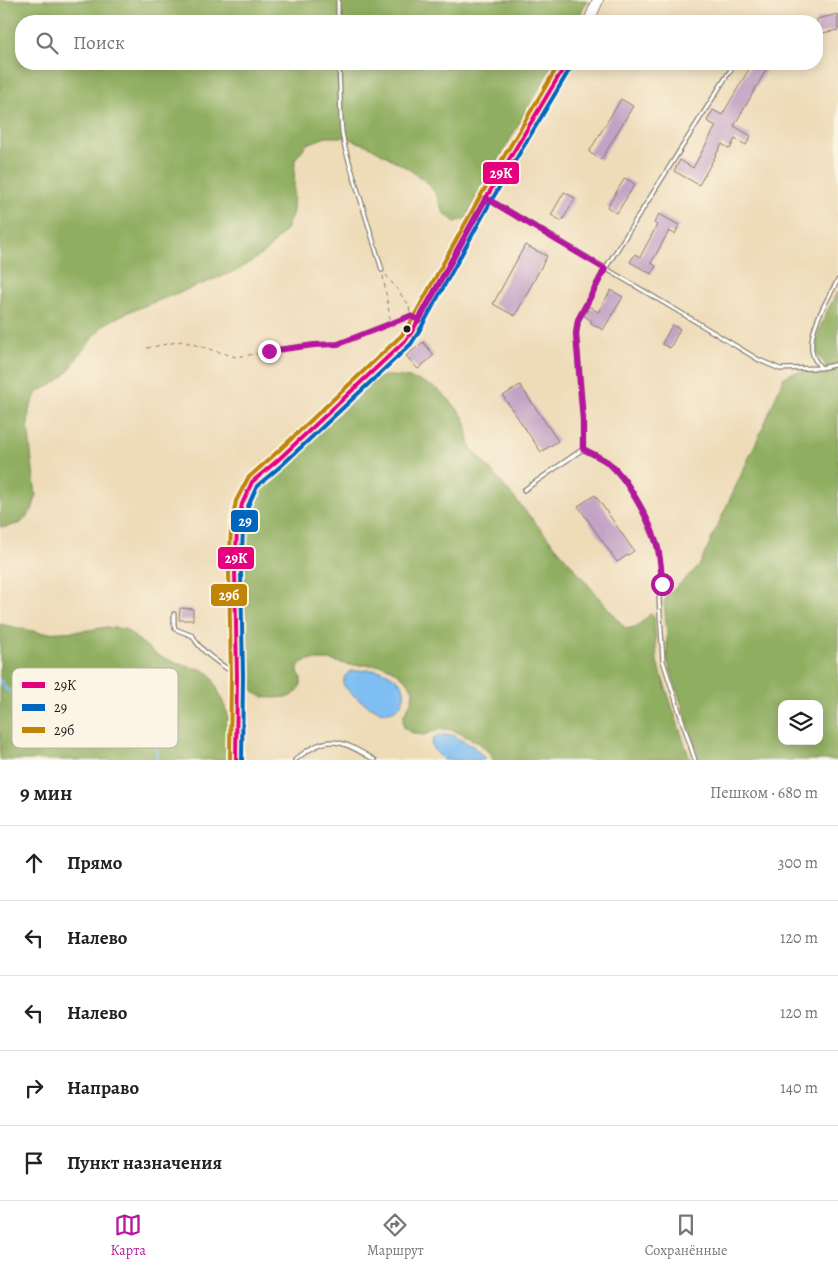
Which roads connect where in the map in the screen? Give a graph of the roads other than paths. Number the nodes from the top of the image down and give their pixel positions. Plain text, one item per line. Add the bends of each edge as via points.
1 (338, 0) edge
2 (598, 0) edge
3 (338, 15) edge
4 (592, 15) edge
5 (339, 70) edge
6 (562, 70) edge
7 (730, 70) edge
8 (486, 198) junction
9 (605, 269) junction
10 (382, 270) road end
11 (838, 280) edge
12 (838, 364) edge
13 (821, 368) junction
14 (583, 449) junction
15 (524, 490) dead end
16 (174, 614) dead end
17 (237, 676) junction
18 (236, 760) edge
19 (295, 760) edge
20 (375, 760) edge
21 (695, 760) edge

1 - 3 lane
2 - 4 main road
5 - 10 lane via 342,132
6 - 8 main road
7 - 9 lane
8 - 9 lane
8 - 17 main road via 406,340 252,482 242,504 237,530
9 - 13 lane via 769,365 780,369
9 - 14 lane via 578,320 576,334
11 - 13 lane via 812,337 813,357
12 - 13 lane
14 - 15 lane
14 - 21 lane via 608,462 625,481 657,544 662,584 659,599 663,661
16 - 17 lane via 175,629 193,636 211,656
17 - 18 main road
19 - 20 lane via 306,750 323,742 335,741

